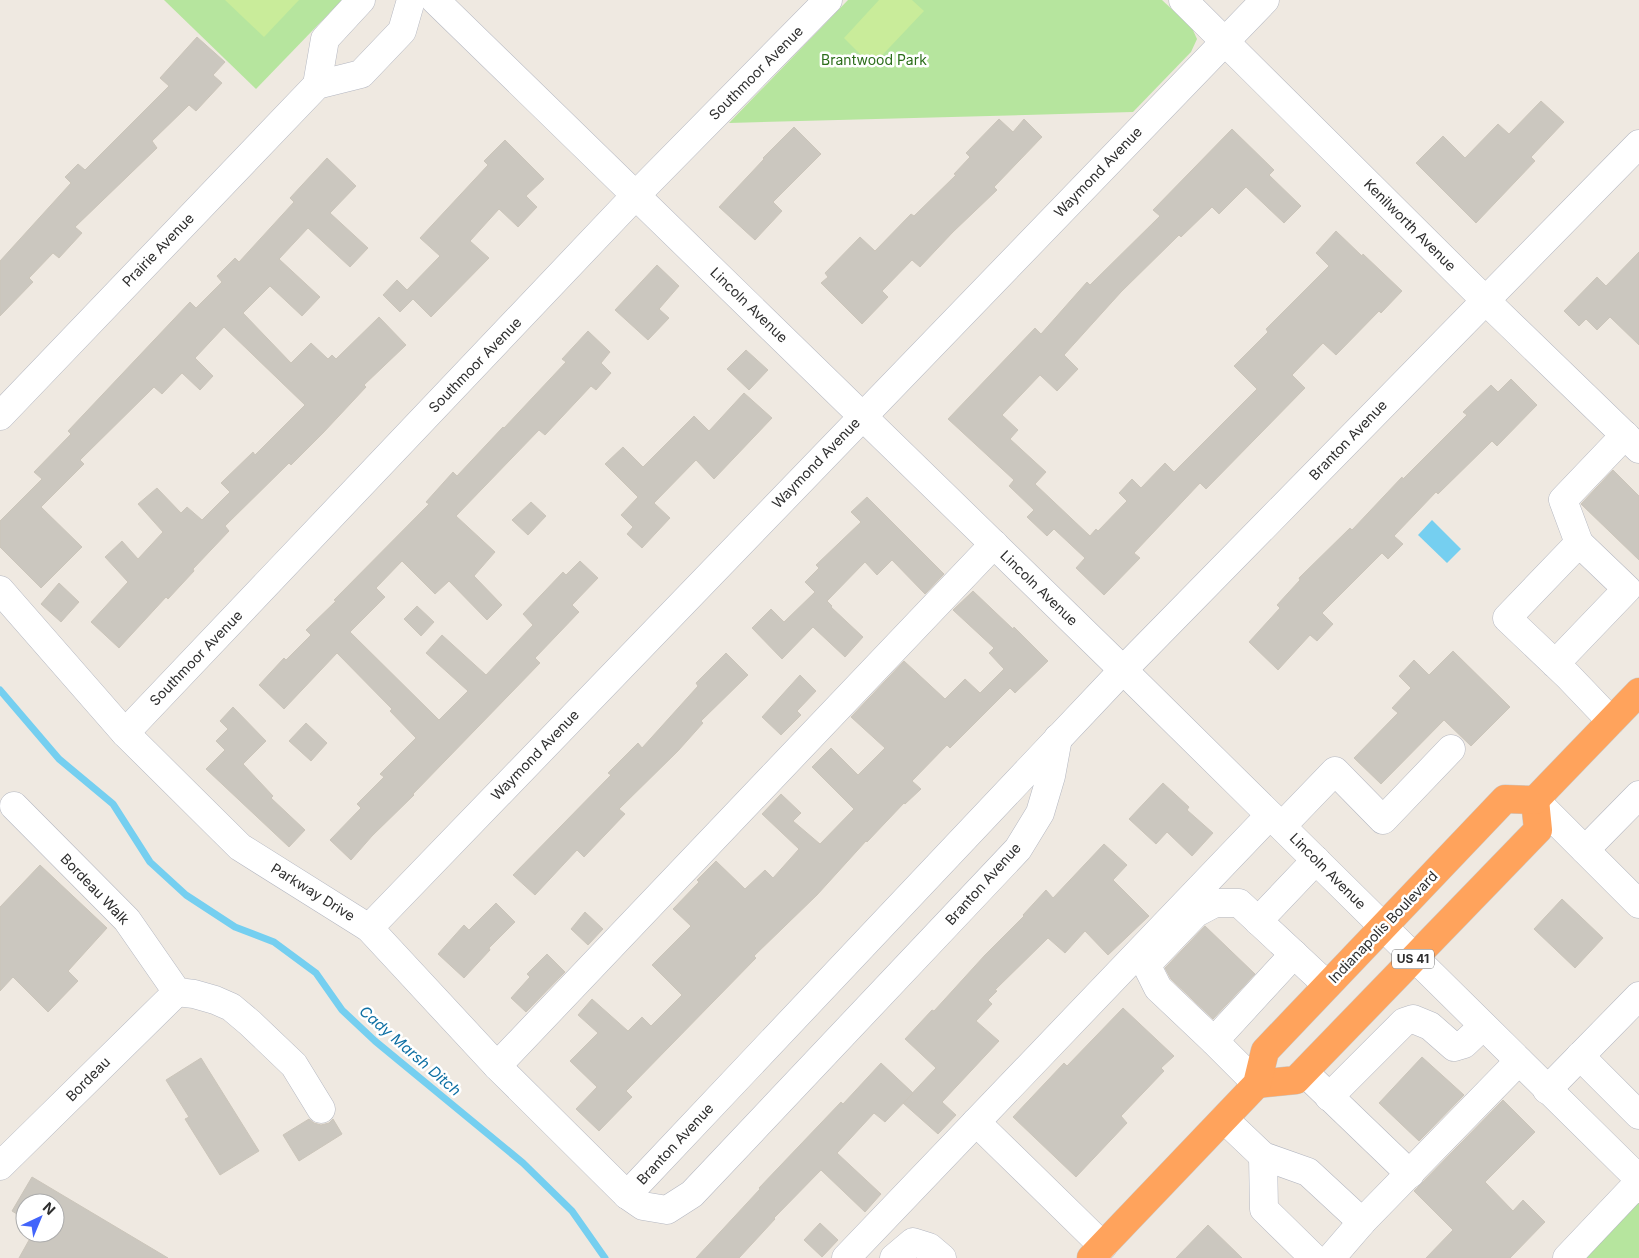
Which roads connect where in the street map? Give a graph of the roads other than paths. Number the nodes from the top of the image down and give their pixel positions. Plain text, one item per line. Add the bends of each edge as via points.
1 (361, 0) edge
2 (411, 0) edge
3 (435, 0) edge
4 (828, 0) edge
5 (1183, 0) edge
6 (1265, 0) edge
7 (1225, 41) junction
8 (317, 85) junction
9 (1639, 144) edge
10 (636, 195) junction
11 (1485, 300) junction
12 (0, 416) edge
13 (862, 416) junction
14 (1632, 442) edge
15 (1579, 543) junction
16 (994, 544) junction
17 (0, 590) edge
18 (1555, 664) junction
19 (1123, 670) junction
20 (1639, 692) edge
21 (1611, 721) junction
22 (125, 733) junction
23 (1058, 738) junction
24 (1451, 749) dead end
25 (1639, 795) edge
26 (1535, 800) junction
27 (14, 806) dead end
28 (1276, 820) junction
29 (1585, 850) junction
30 (1316, 860) junction
31 (1639, 904) edge
32 (1258, 921) junction
33 (1384, 926) junction
34 (369, 928) junction
35 (1294, 954) junction
36 (1415, 957) junction
37 (1327, 986) junction
38 (177, 992) junction
39 (1639, 996) edge
40 (1483, 1026) junction
41 (1214, 1041) junction
42 (1580, 1056) junction
43 (1519, 1062) junction
44 (497, 1066) junction
45 (1304, 1072) junction
46 (1256, 1084) junction
47 (1547, 1090) junction
48 (1329, 1097) junction
49 (321, 1109) dead end
50 (1639, 1115) edge
51 (1224, 1119) junction
52 (976, 1122) junction
53 (1263, 1156) junction
54 (0, 1166) edge
55 (1410, 1174) junction
56 (1639, 1181) edge
57 (627, 1194) junction
58 (1362, 1222) junction
59 (1097, 1252) edge
60 (846, 1258) edge
61 (894, 1258) edge
62 (942, 1258) edge
63 (1314, 1258) edge
64 (1331, 1258) edge
65 (1567, 1258) edge

1 - 8 street via 325,39
2 - 8 street via 402,31 361,74
3 - 10 street, Lincoln Avenue
4 - 10 street, Southmoor Avenue
5 - 7 street, Kenilworth Avenue
6 - 7 street, Waymond Avenue
7 - 11 street, Kenilworth Avenue
7 - 13 street, Waymond Avenue
8 - 12 street, Prairie Avenue
9 - 11 street, Branton Avenue
10 - 13 street, Lincoln Avenue
10 - 22 street, Southmoor Avenue
11 - 14 street, Kenilworth Avenue
11 - 19 street, Branton Avenue
13 - 16 street, Lincoln Avenue
13 - 34 street, Waymond Avenue
14 - 15 street via 1563,500
15 - 18 street via 1507,618
15 - 18 street via 1627,589
16 - 19 street, Lincoln Avenue
16 - 44 street
17 - 22 street, Parkway Drive
18 - 21 street
19 - 23 street, Branton Avenue
19 - 28 street, Lincoln Avenue
20 - 21 highway
21 - 26 highway
22 - 34 street, Parkway Drive via 240,847
23 - 57 street, Branton Avenue
23 - 57 street, Branton Avenue via 1040,813 1018,849 692,1194 667,1210 643,1206
24 - 28 street via 1383,820 1335,771
25 - 29 street
26 - 29 street
26 - 33 highway, Indianapolis Boulevard via 1505,799
26 - 36 highway, US 41 via 1538,830
27 - 38 street, Bordeau Walk via 127,920
28 - 30 street, Lincoln Avenue
28 - 52 street
29 - 31 street
30 - 32 street
30 - 33 street, Lincoln Avenue
32 - 35 street
32 - 41 street via 1238,903 1215,903 1196,913 1150,960 1148,968 1158,988
33 - 36 street, Lincoln Avenue
33 - 37 highway, Indianapolis Boulevard
34 - 44 street, Parkway Drive
35 - 37 street
35 - 41 street
36 - 40 street, Lincoln Avenue
36 - 45 highway, US 41
37 - 46 highway, Indianapolis Boulevard via 1264,1051
38 - 49 street via 215,1000 231,1007 250,1022 294,1065
38 - 54 street, Bordeau
39 - 42 street
40 - 43 street, Lincoln Avenue
40 - 48 street via 1464,1044 1454,1047 1430,1026 1413,1019 1404,1022
41 - 46 street
42 - 47 street
42 - 50 street
43 - 47 street, Lincoln Avenue
43 - 55 street
44 - 57 street, Parkway Drive
45 - 46 highway, US 41 via 1296,1080
45 - 48 street
46 - 51 highway, Indianapolis Boulevard
47 - 56 street, Lincoln Avenue
48 - 55 street
51 - 53 street
51 - 59 highway, Indianapolis Boulevard
52 - 59 street
52 - 60 street
53 - 58 street via 1308,1172
53 - 63 street via 1264,1208
55 - 58 street
56 - 65 street
58 - 64 street
61 - 62 street via 913,1242 929,1247

